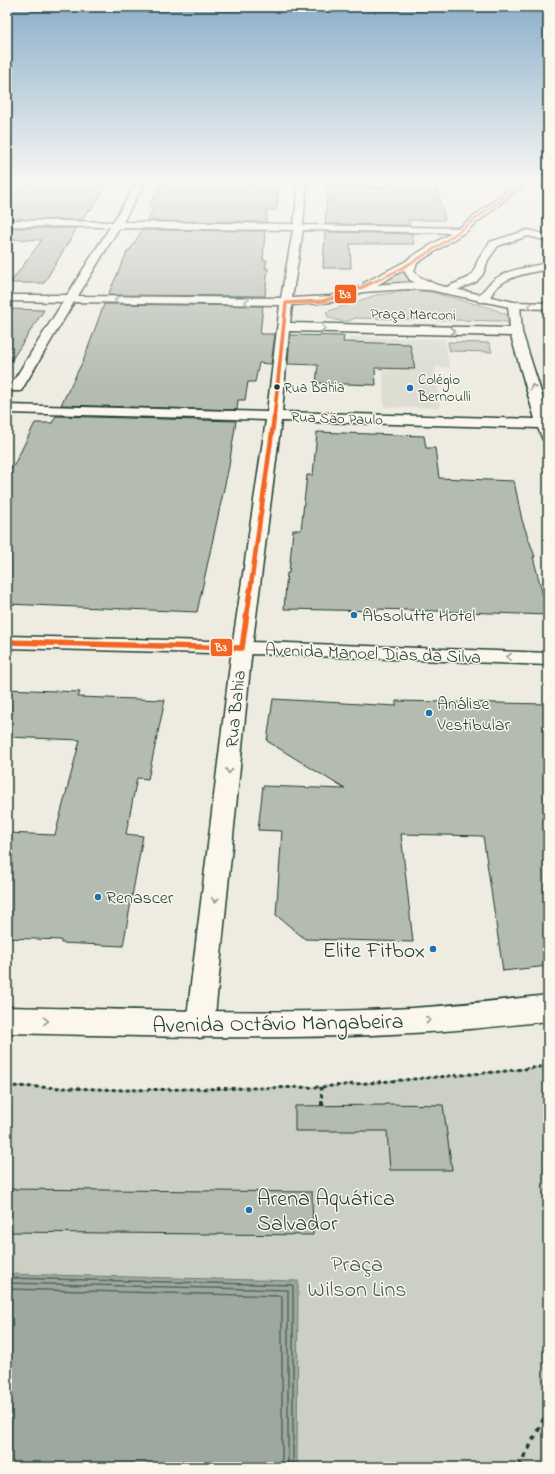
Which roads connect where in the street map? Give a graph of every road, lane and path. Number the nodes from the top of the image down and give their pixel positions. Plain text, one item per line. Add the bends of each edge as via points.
1 (102, 249) edge
2 (295, 249) edge
3 (432, 249) edge
4 (491, 249) edge
5 (412, 261) junction
6 (481, 265) junction
7 (548, 266) edge
8 (515, 274) junction
9 (469, 282) junction
10 (429, 287) junction
11 (491, 287) junction
12 (362, 289) junction
13 (446, 291) junction
14 (7, 298) edge
15 (71, 299) junction
16 (484, 300) junction
17 (286, 303) junction
18 (514, 305) junction
19 (548, 306) edge
20 (284, 327) junction
21 (516, 332) junction
22 (16, 388) dead end
23 (7, 409) edge
24 (274, 417) junction
25 (546, 424) edge
26 (548, 438) edge
27 (7, 642) edge
28 (242, 648) junction
29 (548, 659) edge
30 (548, 1008) edge
31 (7, 1020) edge
32 (200, 1025) junction
33 (548, 1066) edge
34 (7, 1086) edge
35 (321, 1087) junction
36 (322, 1106) dead end
37 (548, 1411) edge
38 (519, 1467) edge

1 - 15 street
2 - 17 street, Rua Bahia
3 - 5 street
4 - 6 street
5 - 10 street via 409,271 411,275
5 - 12 street
6 - 8 street
6 - 9 street via 478,274
7 - 8 street
8 - 11 street
9 - 11 street
9 - 13 street
10 - 12 street
10 - 13 street
11 - 16 street
12 - 17 street via 321,301
13 - 16 street
14 - 15 street
17 -> 15 street
15 - 22 street
16 - 18 street
17 - 20 street, Rua Bahia
19 -> 18 street
18 - 21 street
20 -> 21 street, Praça Marconi
20 - 24 street, Rua Bahia
25 -> 21 street
23 - 24 street, Rua São Paulo
24 - 25 street, Rua São Paulo
24 - 28 street, Rua Bahia
25 - 26 street
27 - 28 street, Avenida Manoel Dias da Silva
29 -> 28 street, Avenida Manoel Dias da Silva
28 -> 32 street, Rua Bahia
32 -> 30 street, Avenida Octávio Mangabeira via 344,1025 488,1016
31 -> 32 street, Avenida Octávio Mangabeira
33 - 35 path
34 - 35 path via 126,1090
35 - 36 path
37 - 38 path

